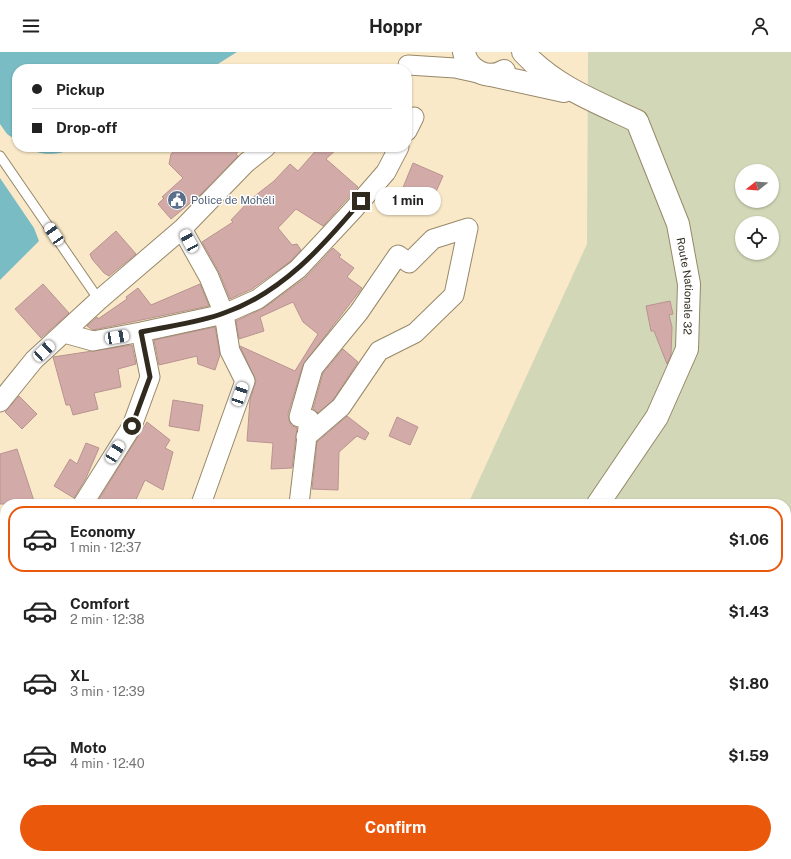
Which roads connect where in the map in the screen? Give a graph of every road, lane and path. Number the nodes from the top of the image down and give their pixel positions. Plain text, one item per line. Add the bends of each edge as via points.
1 (431, 52) edge
2 (464, 52) edge
3 (517, 52) edge
4 (523, 52) edge
5 (409, 64) edge
6 (412, 67) edge
7 (485, 74) junction
8 (575, 93) junction
9 (260, 152) edge
10 (396, 152) edge
11 (0, 156) edge
12 (182, 229) junction
13 (99, 300) junction
14 (224, 314) junction
15 (141, 332) junction
16 (64, 333) junction
17 (0, 402) edge
18 (306, 437) junction
19 (86, 499) edge
20 (204, 499) edge
21 (300, 499) edge
22 (601, 499) edge

1 - 5 street
2 - 7 street via 470,66
3 - 7 street via 510,66 502,73
4 - 8 street, Route Nationale 32 via 544,72
6 - 7 street via 456,68
7 - 8 street, Route Nationale 32
8 - 22 street, Route Nationale 32 via 637,121 678,224 689,284 687,349 657,417
9 - 12 street
10 - 14 street via 386,172 298,269 258,299
11 - 13 lane
12 - 13 street
12 - 14 street via 209,277
13 - 16 street
14 - 15 street
14 - 20 street via 230,351 245,381
15 - 16 street via 93,341
15 - 19 street via 150,377 132,426
16 - 17 street via 34,360
18 - 18 street via 309,419 299,416 314,368 359,312 398,255 409,263 432,239 468,228 454,295 415,333 379,351 342,407
18 - 21 street

